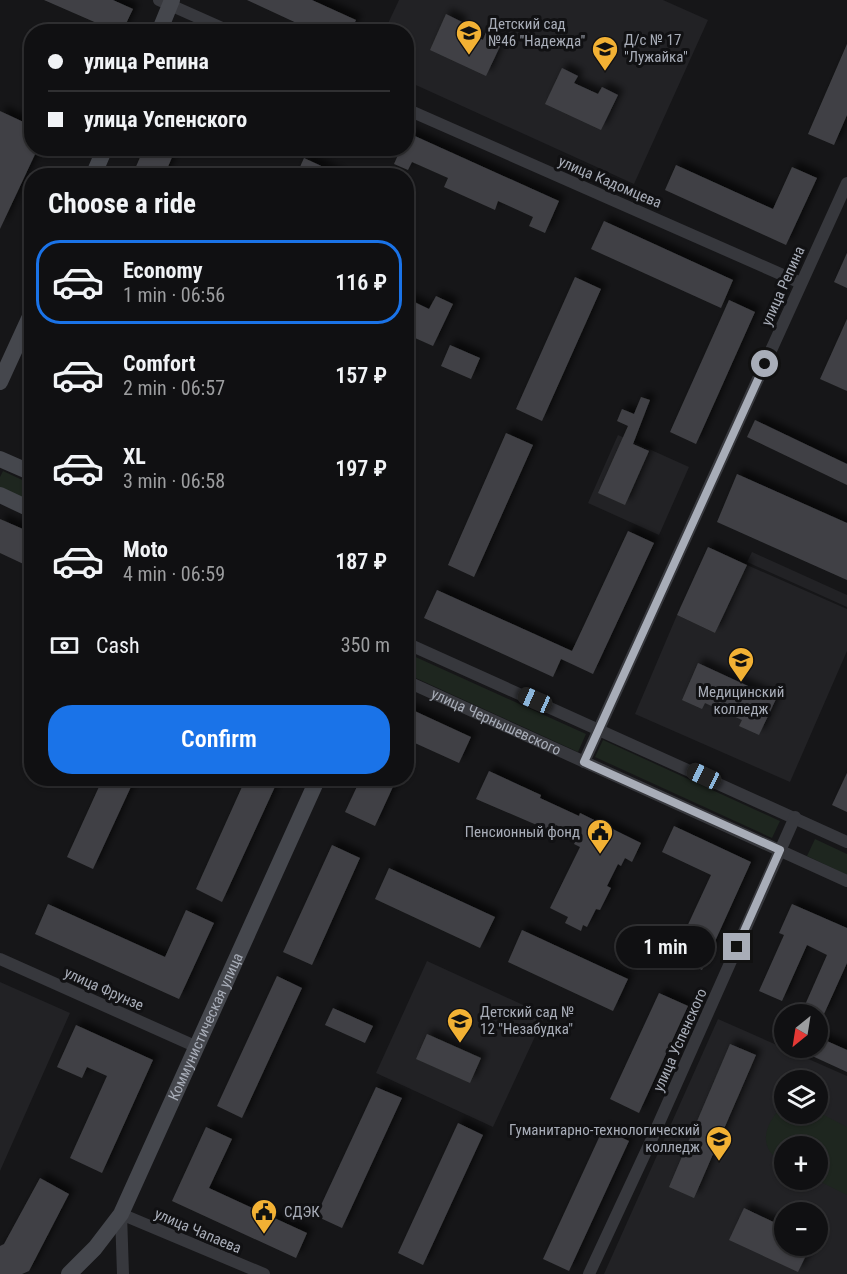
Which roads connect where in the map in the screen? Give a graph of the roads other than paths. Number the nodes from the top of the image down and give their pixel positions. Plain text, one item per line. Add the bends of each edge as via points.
1 (167, 2) edge
2 (161, 24) edge
3 (214, 24) edge
4 (414, 113) edge
5 (847, 183) edge
6 (801, 283) junction
7 (24, 330) edge
8 (0, 382) edge
9 (0, 459) edge
10 (24, 470) edge
11 (0, 495) edge
12 (24, 506) edge
13 (414, 647) edge
14 (414, 685) edge
15 (600, 729) junction
16 (584, 762) junction
17 (314, 786) edge
18 (795, 817) junction
19 (847, 842) edge
20 (780, 850) junction
21 (847, 881) edge
22 (0, 959) edge
23 (197, 1047) junction
24 (121, 1214) junction
25 (73, 1270) edge
26 (59, 1274) edge
27 (123, 1274) edge
28 (264, 1274) edge
29 (590, 1274) edge

1 - 2 main road
1 - 3 street
4 - 6 street, улица Кадомцева
5 - 6 street, улица Репина
6 - 15 street, улица Репина
7 - 8 main road
9 - 10 main road
11 - 12 main road
13 - 15 street
14 - 16 street, улица Чернышевского
15 - 16 street, улица Репина
15 - 18 street
16 - 20 street, улица Чернышевского
17 - 23 main road, Коммунистическая улица
18 - 19 street
18 - 20 street, улица Успенского
20 - 21 street, улица Чернышевского
20 - 29 street, улица Успенского
22 - 23 street, улица Фрунзе
23 - 24 main road, Коммунистическая улица
24 - 25 main road, Коммунистическая улица
24 - 27 street
24 - 28 street, улица Чапаева
25 - 26 main road, Коммунистическая улица

